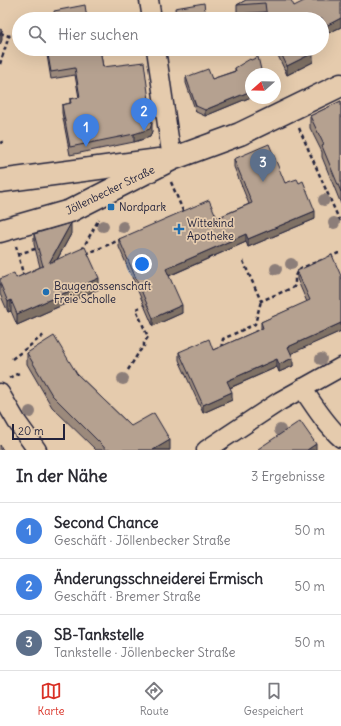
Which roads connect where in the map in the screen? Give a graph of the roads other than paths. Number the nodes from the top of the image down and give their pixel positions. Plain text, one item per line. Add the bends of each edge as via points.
1 (149, 0) edge
2 (151, 12) edge
3 (157, 56) edge
4 (341, 85) edge
5 (172, 158) junction
6 (0, 181) edge
7 (4, 232) edge
8 (341, 367) edge
9 (302, 388) junction
10 (0, 393) edge
11 (341, 438) edge
12 (37, 450) edge
13 (206, 450) edge

1 - 2 street
3 - 5 street
4 - 5 main road, Jöllenbecker Straße via 240,134
5 - 6 main road, Jöllenbecker Straße
5 - 7 main road, Jöllenbecker Straße via 70,211
8 - 9 street
9 - 11 street via 333,432
9 - 13 street
10 - 12 street

